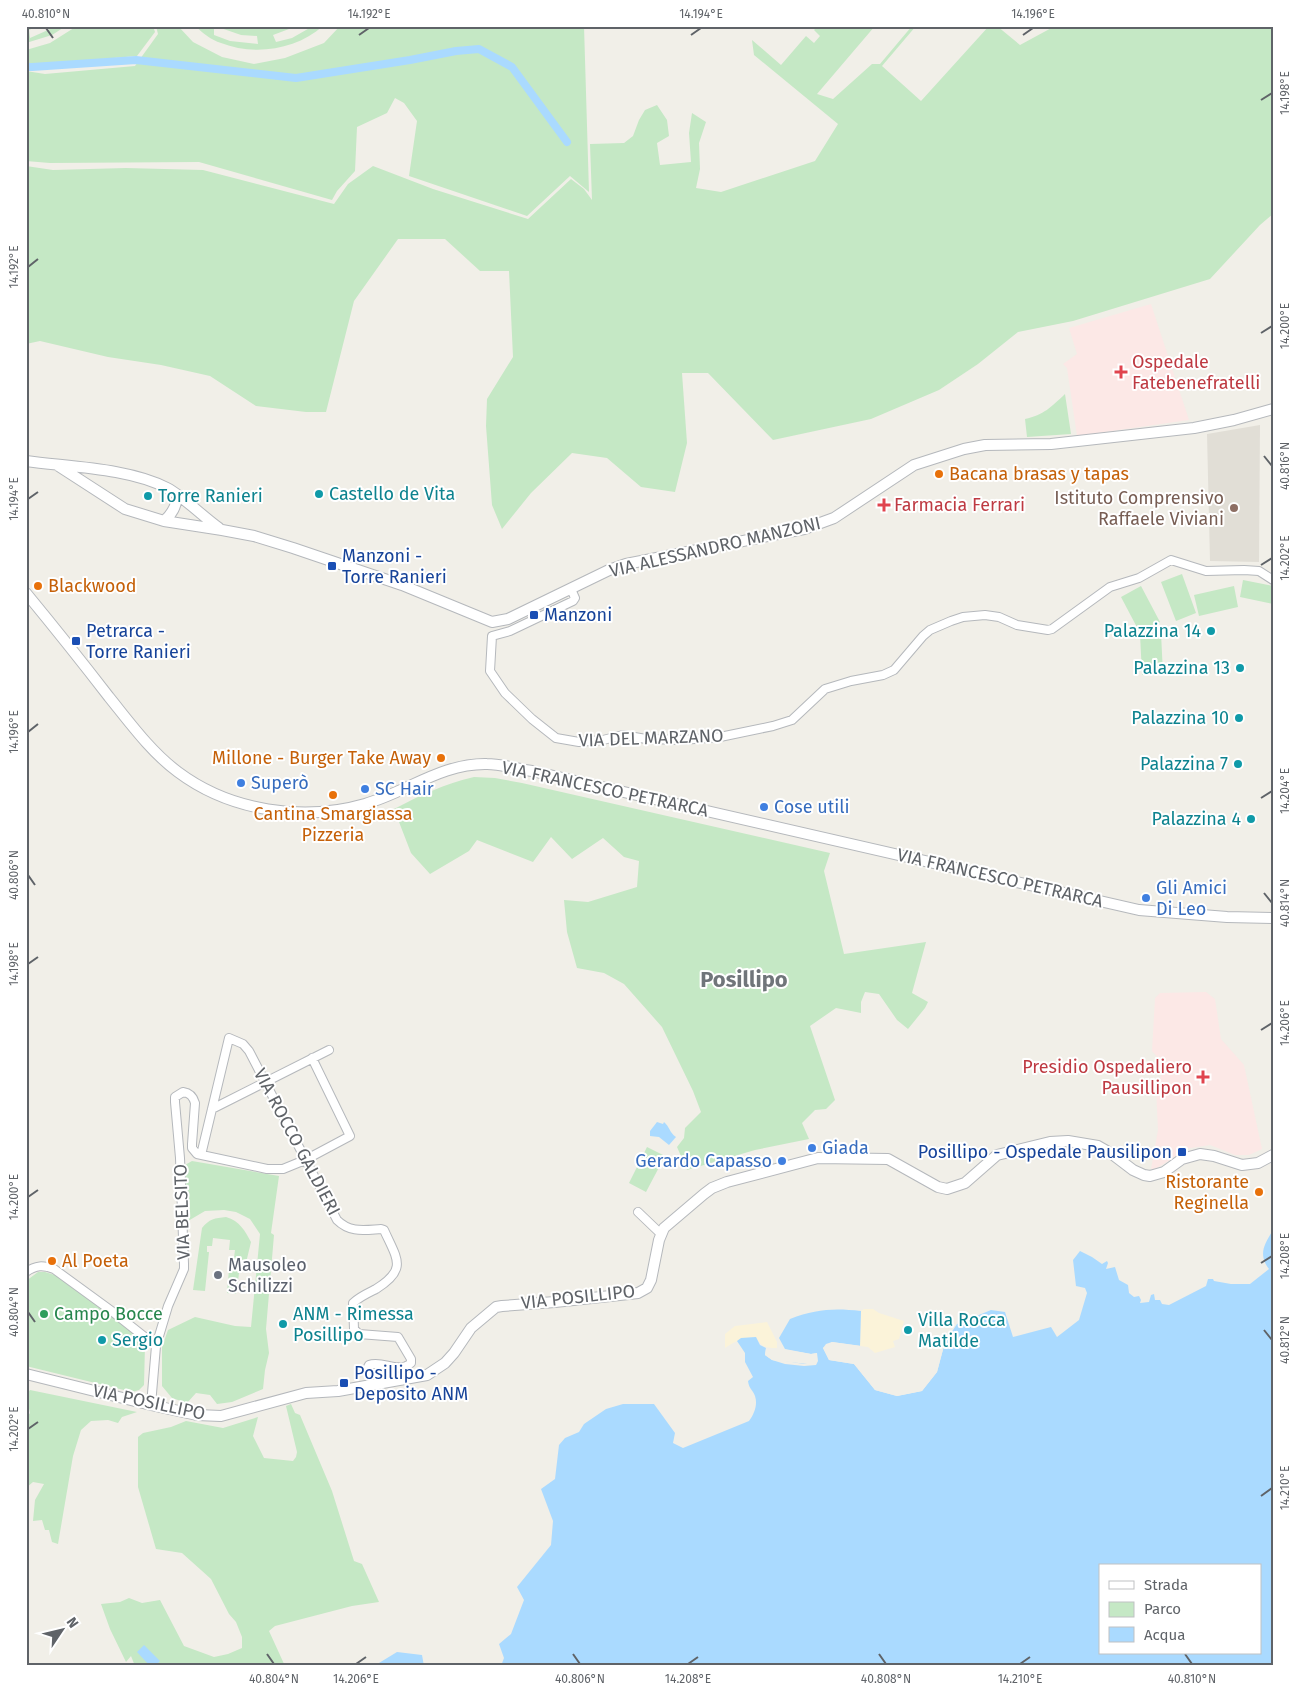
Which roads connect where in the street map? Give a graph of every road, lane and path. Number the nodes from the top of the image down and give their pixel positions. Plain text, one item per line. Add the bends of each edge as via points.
1 (1273, 409) edge
2 (26, 461) edge
3 (57, 465) junction
4 (102, 470) junction
5 (100, 494) junction
6 (177, 495) junction
7 (164, 521) junction
8 (222, 530) junction
9 (1273, 580) edge
10 (571, 589) junction
11 (26, 593) edge
12 (1273, 918) edge
13 (329, 1050) dead end
14 (312, 1058) junction
15 (266, 1082) junction
16 (212, 1109) junction
17 (1273, 1154) edge
18 (201, 1155) junction
19 (305, 1160) junction
20 (638, 1212) dead end
21 (661, 1234) junction
22 (26, 1272) edge
23 (156, 1346) junction
24 (26, 1374) edge
25 (402, 1380) junction
26 (151, 1405) junction

1 - 10 street, VIA ALESSANDRO MANZONI via 1194,428 1051,444 985,445 964,449 914,465 834,518 804,529 626,564
2 - 3 street, VIA ALESSANDRO MANZONI
3 - 4 street, VIA ALESSANDRO MANZONI
3 - 5 street, VIA ALESSANDRO MANZONI
4 - 5 street via 94,477
4 - 6 street, VIA ALESSANDRO MANZONI via 156,483
5 - 7 street, VIA ALESSANDRO MANZONI via 125,509
6 - 7 street via 173,512
6 - 8 street, VIA ALESSANDRO MANZONI
7 - 8 street, VIA ALESSANDRO MANZONI
8 - 10 street, VIA ALESSANDRO MANZONI via 254,536 402,585 492,622 508,619
9 - 10 street, VIA DEL MARZANO via 1259,571 1206,571 1171,560 1139,578 1110,587 1052,629 1017,626 999,617 985,615 963,617 940,625 923,636 894,670 825,689 792,720 773,726 720,737 682,740 622,735 579,742 556,738 532,719 505,693 490,671 492,636 510,631 573,601
11 - 12 street, VIA FRANCESCO PETRARCA via 160,758 193,782 249,806 284,812 321,813 366,804 440,772 488,764 532,771 1139,910
13 - 14 street
14 - 15 street
14 - 19 street via 350,1136
15 - 16 street
15 - 16 street, VIA ROCCO GALDIERI via 247,1047 229,1038
15 - 19 street, VIA ROCCO GALDIERI
16 - 18 street
17 - 21 street via 1242,1166 1200,1154 1182,1159 1164,1172 1144,1176 1098,1146 1050,1142 1004,1152 965,1183 947,1189 888,1159 818,1158 712,1188
18 - 19 street via 276,1170
18 - 23 street, VIA BELSITO via 194,1151 192,1144 195,1103 190,1095 183,1092 175,1097 175,1102 184,1270 168,1306
19 - 25 street, VIA ROCCO GALDIERI via 337,1220 352,1229 383,1229 396,1256 396,1272 352,1305 356,1333 397,1336 411,1361 409,1366 398,1368 373,1363 368,1366 368,1371 391,1374
20 - 21 street
21 - 25 street, VIA POSILLIPO via 650,1285 642,1291 496,1307 471,1328 454,1353 437,1369 427,1375
22 - 23 street via 37,1266 54,1269
23 - 26 street, VIA BELSITO
24 - 26 street, VIA POSILLIPO
25 - 26 street, VIA POSILLIPO via 306,1393 222,1416

